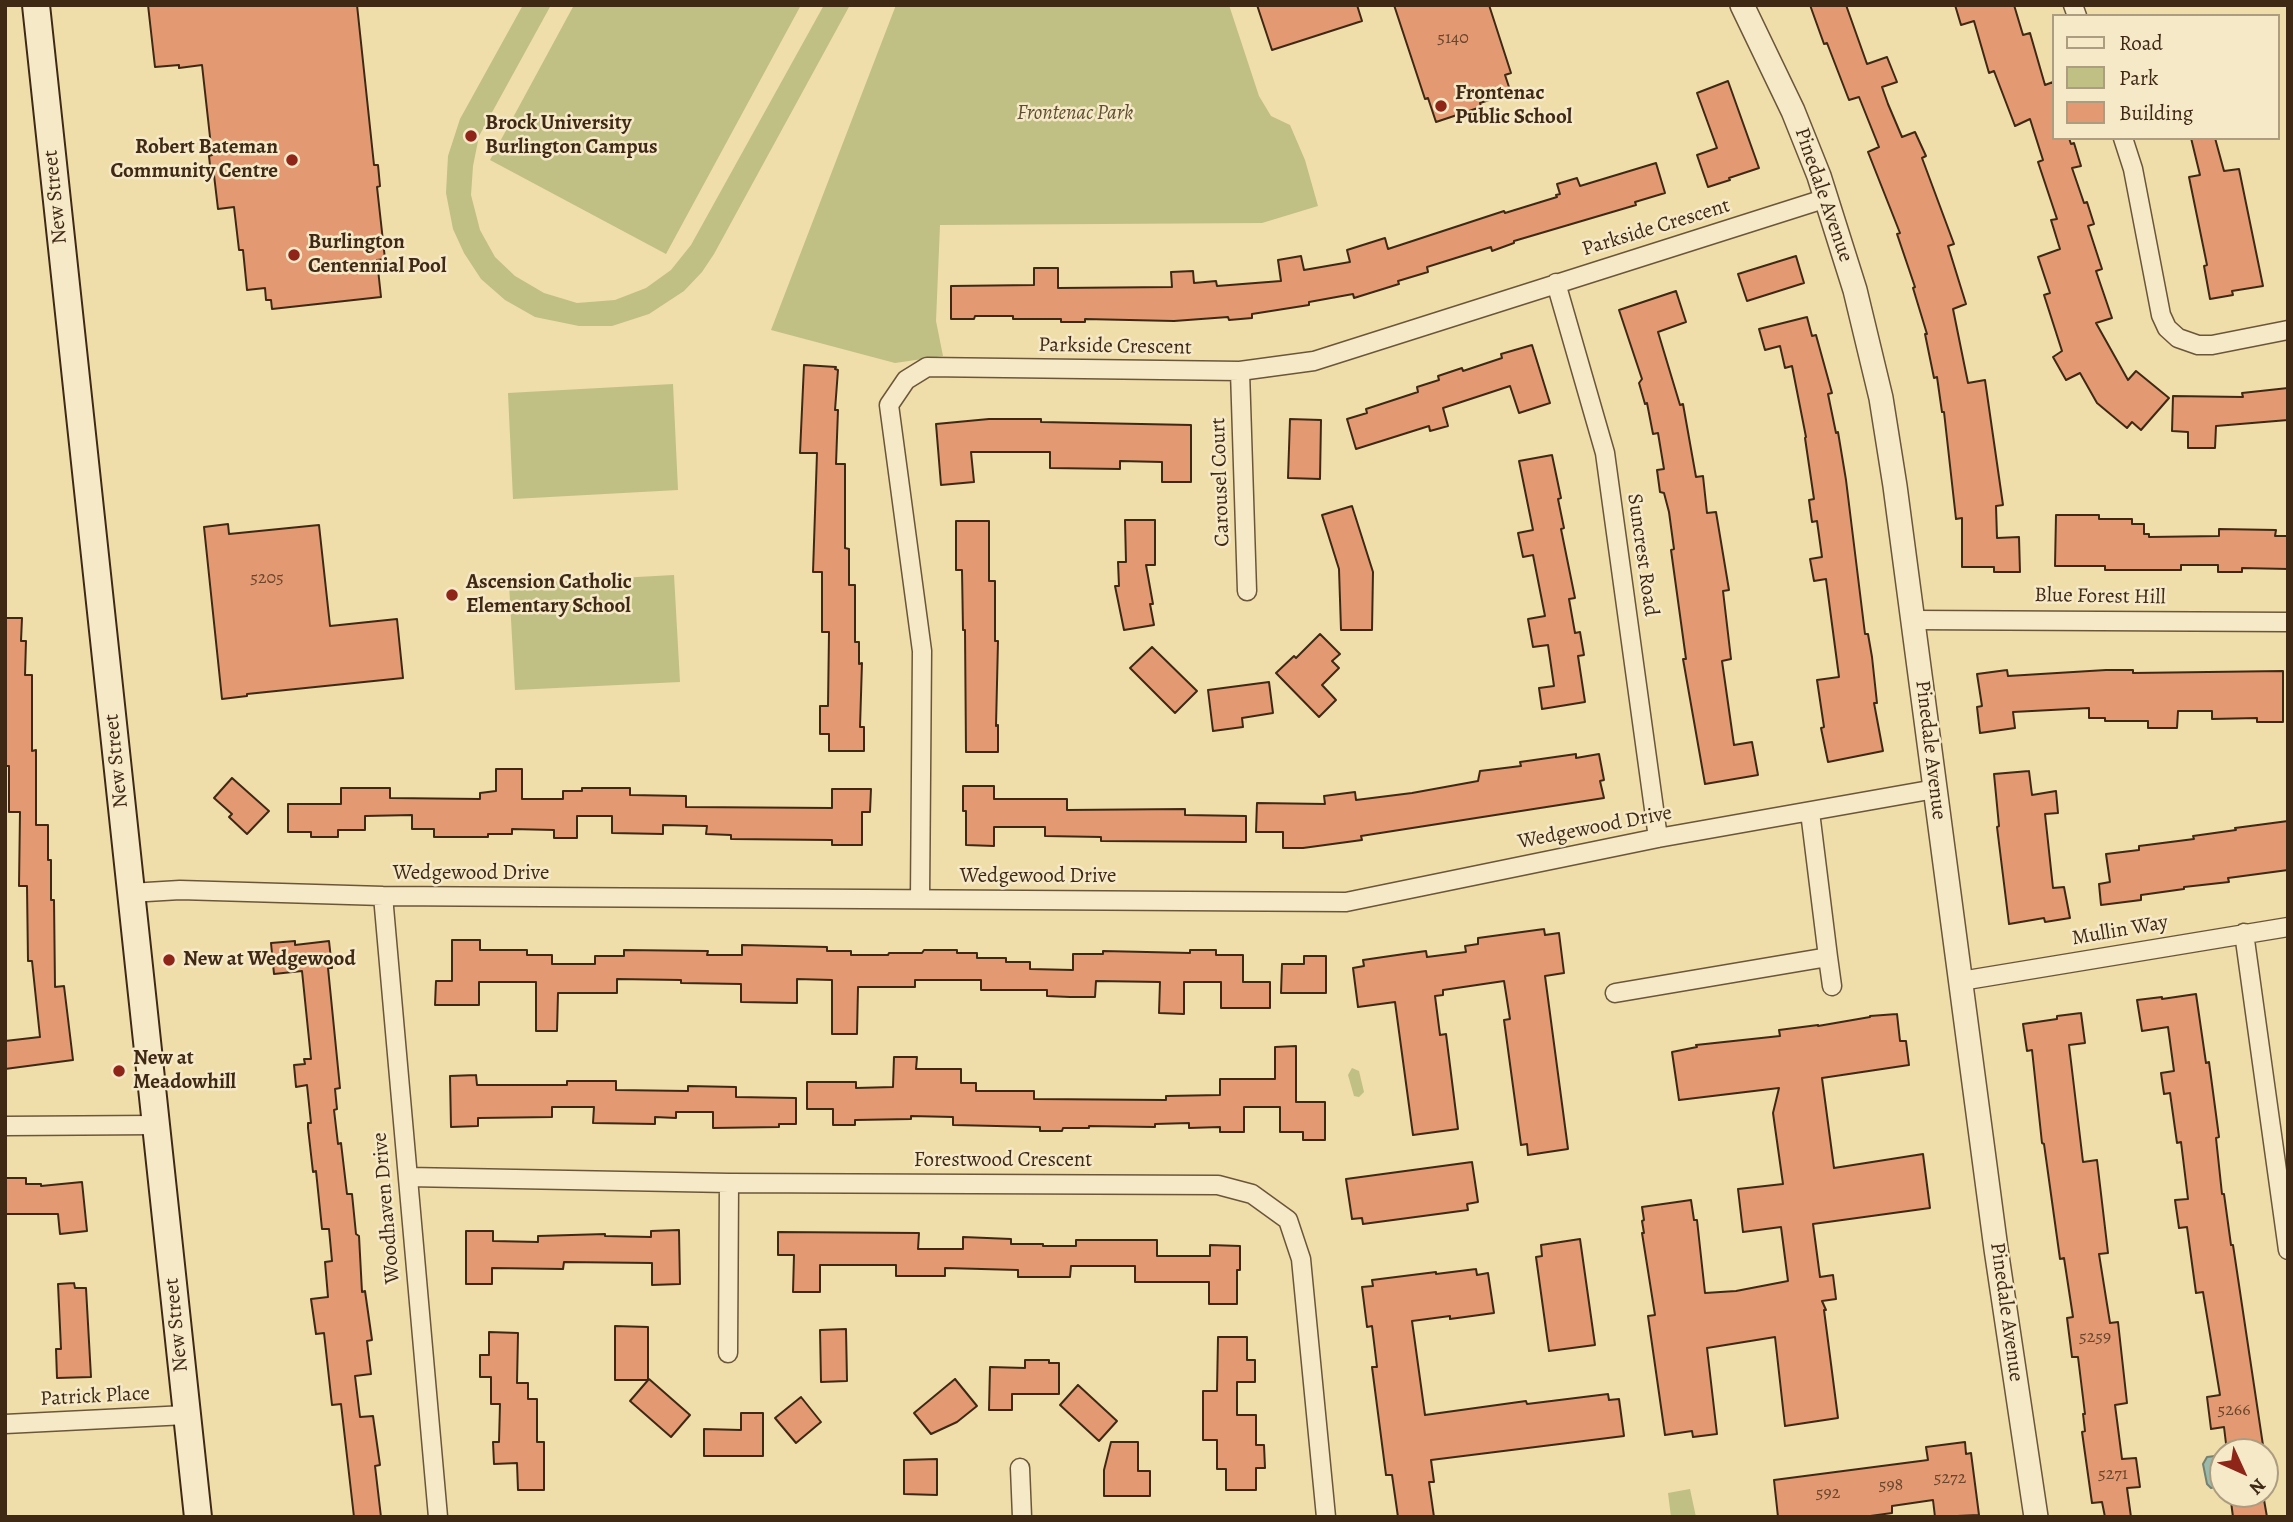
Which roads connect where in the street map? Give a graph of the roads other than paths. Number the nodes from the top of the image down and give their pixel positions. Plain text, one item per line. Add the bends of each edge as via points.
1 (37, 5) edge
2 (1742, 5) edge
3 (2124, 140) edge
4 (1827, 198) junction
5 (1556, 283) junction
6 (2288, 330) edge
7 (1240, 371) junction
8 (1247, 591) dead end
9 (1913, 620) junction
10 (2288, 622) edge
11 (1935, 789) junction
12 (1810, 812) junction
13 (1658, 838) junction
14 (130, 892) junction
15 (383, 896) junction
16 (920, 899) junction
17 (2288, 927) edge
18 (2245, 933) junction
19 (1828, 957) junction
20 (1961, 981) junction
21 (1832, 986) dead end
22 (1615, 993) dead end
23 (156, 1125) junction
24 (5, 1126) edge
25 (408, 1177) junction
26 (729, 1182) junction
27 (2284, 1194) edge
28 (2288, 1251) edge
29 (728, 1353) dead end
30 (186, 1415) junction
31 (5, 1424) edge
32 (1020, 1468) dead end
33 (198, 1517) edge
34 (438, 1517) edge
35 (1022, 1517) edge
36 (1326, 1517) edge
37 (2036, 1517) edge

1 - 14 main road, New Street
2 - 4 street, Pinedale Avenue via 1793,110
3 - 6 street via 2167,328 2198,345
4 - 5 street, Parkside Crescent
4 - 9 street, Pinedale Avenue via 1881,398
5 - 7 street, Parkside Crescent via 1314,362
5 - 13 street, Suncrest Road via 1605,453
7 - 8 street, Carousel Court
7 - 16 street, Parkside Crescent via 927,367 906,380 888,405 922,651
9 - 10 street, Blue Forest Hill
9 - 11 street, Pinedale Avenue
11 - 12 street, Wedgewood Drive
11 - 20 street, Pinedale Avenue
12 - 13 street, Wedgewood Drive
12 - 19 street
13 - 16 street, Wedgewood Drive via 1346,902
14 - 15 street, Wedgewood Drive
14 - 23 main road, New Street
15 - 16 street, Wedgewood Drive
15 - 25 street, Woodhaven Drive
17 - 18 street, Mullin Way
18 - 20 street, Mullin Way
18 - 27 street
19 - 21 street
19 - 22 street
20 - 37 street, Pinedale Avenue
23 - 24 street
23 - 30 main road, New Street
25 - 26 street, Forestwood Crescent
25 - 34 street, Woodhaven Drive
26 - 29 street
26 - 36 street, Forestwood Crescent via 1218,1185 1252,1194 1288,1220 1301,1259
27 - 28 street
30 - 31 street, Patrick Place
30 - 33 main road, New Street
32 - 35 street

